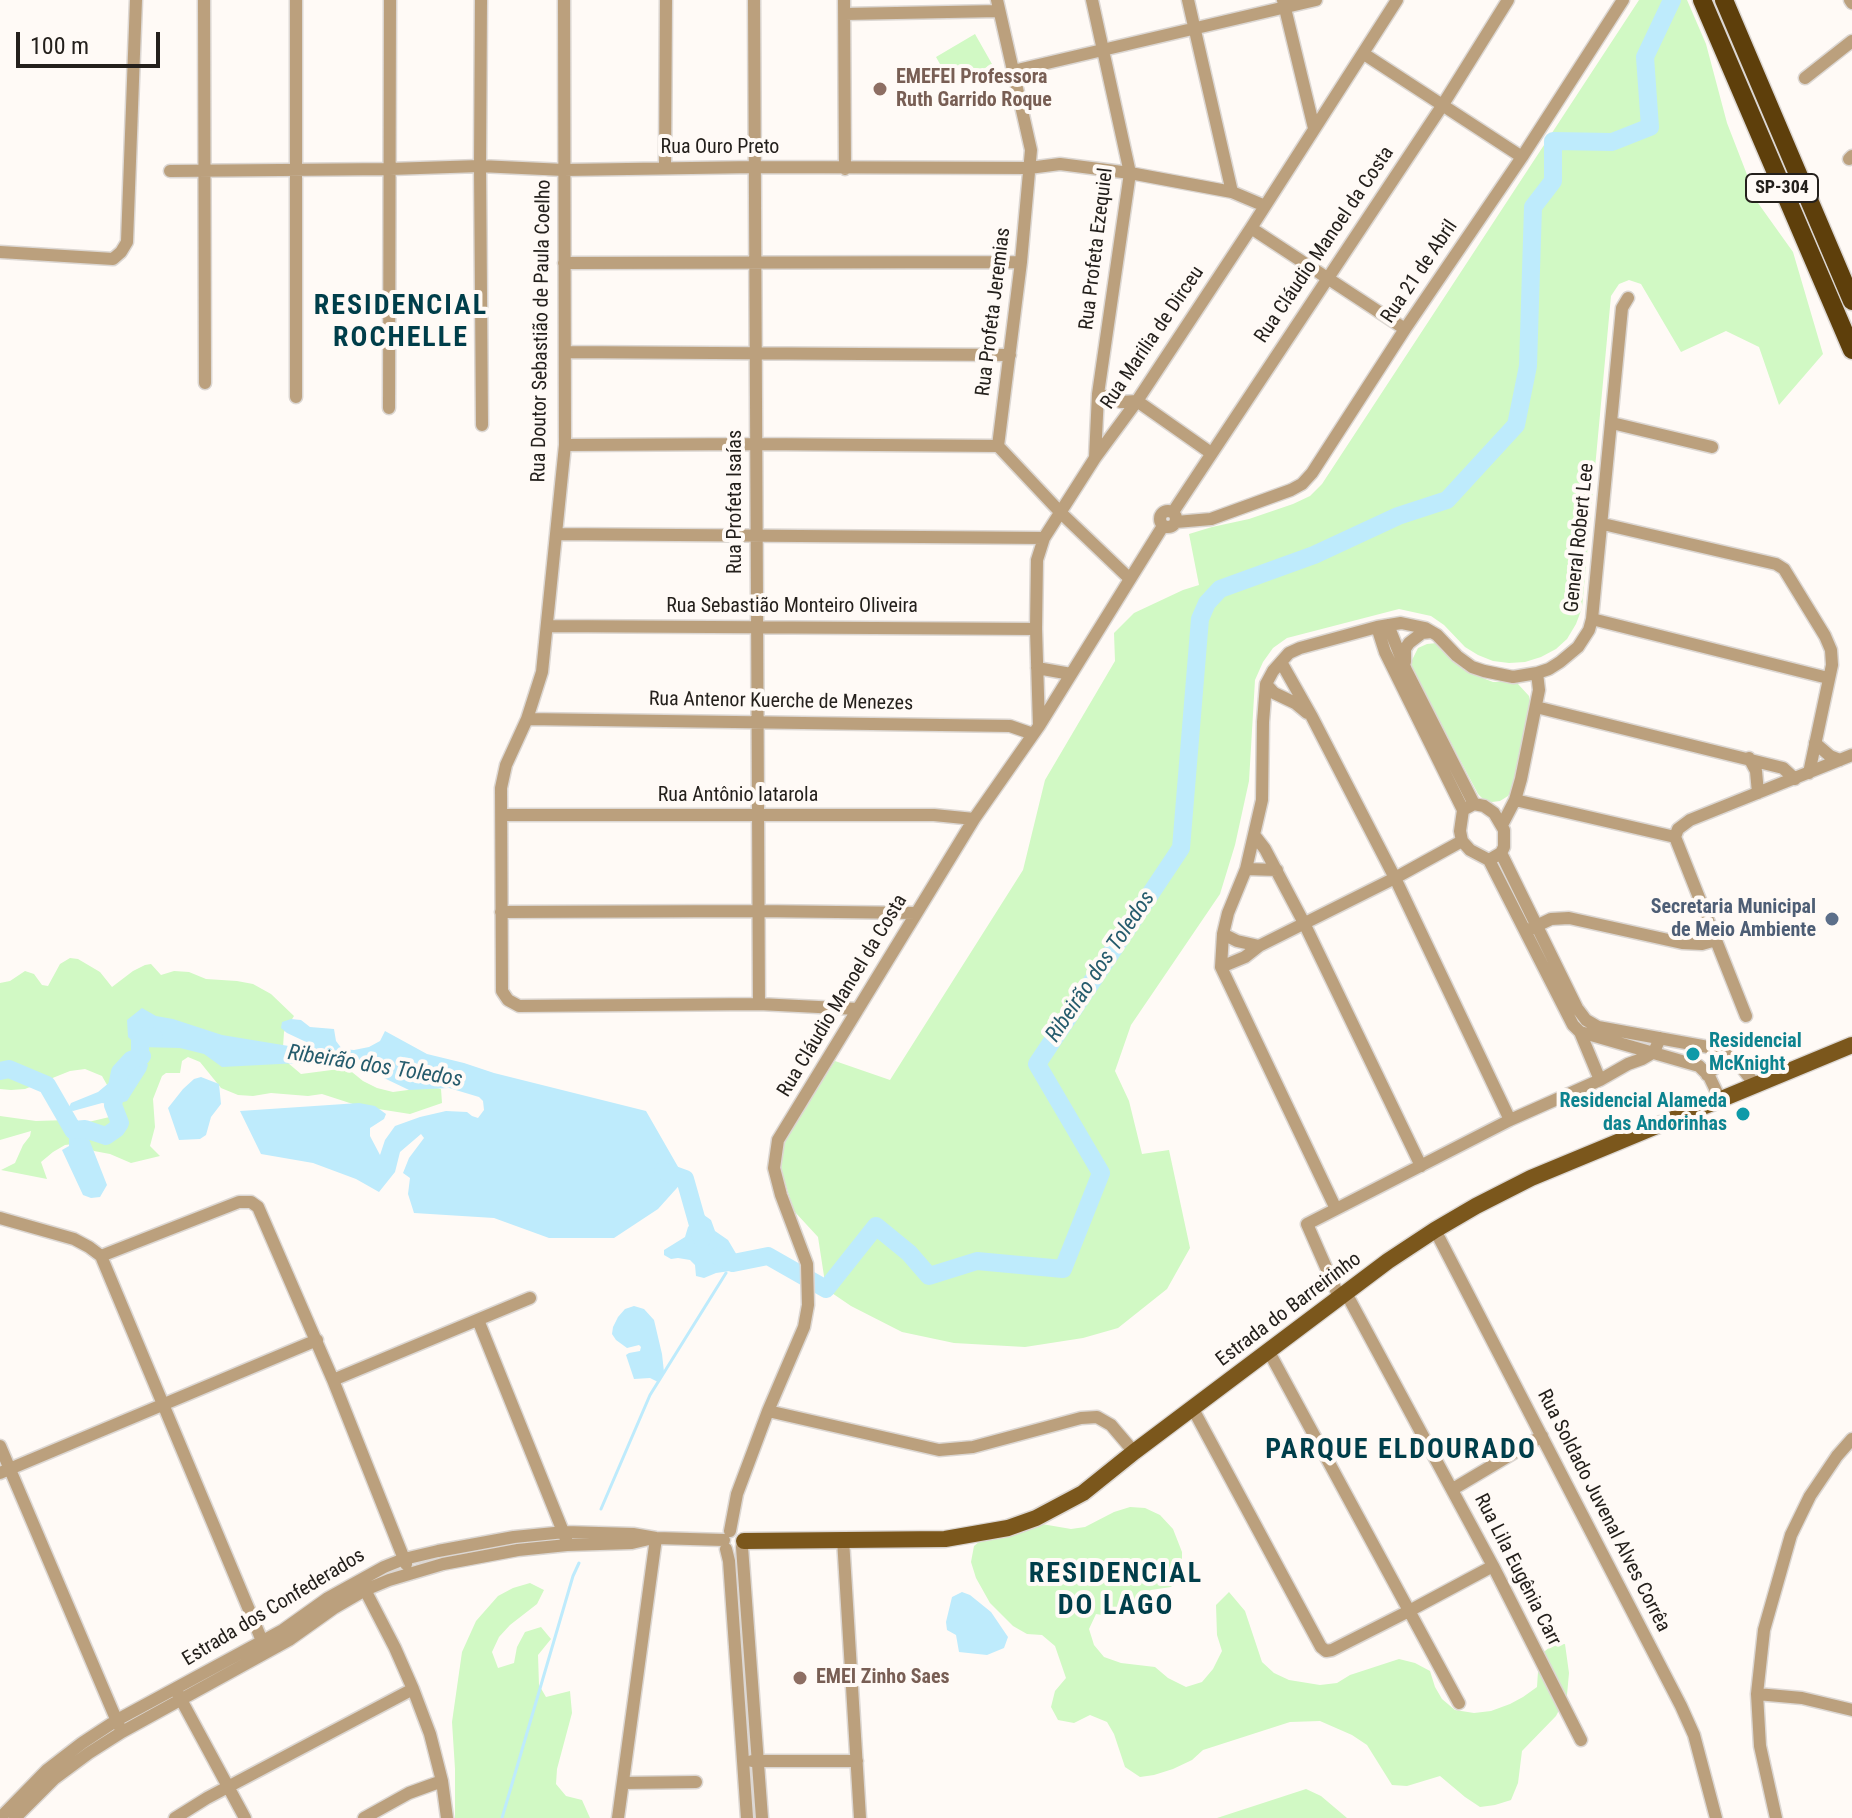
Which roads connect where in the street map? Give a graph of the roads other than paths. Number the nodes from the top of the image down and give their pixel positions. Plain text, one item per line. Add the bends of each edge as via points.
1 (136, 0) edge
2 (204, 0) edge
3 (296, 0) edge
4 (390, 0) edge
5 (481, 0) edge
6 (564, 0) edge
7 (666, 0) edge
8 (754, 0) edge
9 (844, 0) edge
10 (1092, 0) edge
11 (1188, 0) edge
12 (1316, 0) edge
13 (1397, 0) edge
14 (1508, 0) edge
15 (1623, 0) edge
16 (1702, 0) edge
17 (1284, 3) edge
18 (998, 6) edge
19 (1727, 8) edge
20 (845, 14) junction
21 (1195, 29) junction
22 (1852, 41) edge
23 (1103, 49) junction
24 (1364, 54) junction
25 (1013, 71) junction
26 (1805, 78) dead end
27 (1442, 106) junction
28 (1314, 128) junction
29 (1522, 157) junction
30 (480, 166) junction
31 (755, 167) junction
32 (665, 168) junction
33 (1029, 168) junction
34 (295, 169) junction
35 (390, 169) junction
36 (845, 169) junction
37 (205, 170) junction
38 (564, 170) junction
39 (170, 171) dead end
40 (1130, 173) junction
41 (1232, 192) junction
42 (1265, 206) junction
43 (1251, 228) junction
44 (0, 252) edge
45 (755, 261) junction
46 (1021, 262) junction
47 (564, 263) junction
48 (1326, 279) junction
49 (1628, 298) dead end
50 (1852, 301) edge
51 (1405, 329) junction
52 (1852, 350) edge
53 (565, 352) junction
54 (755, 352) junction
55 (1010, 355) junction
56 (205, 383) dead end
57 (1098, 394) junction
58 (296, 397) dead end
59 (1137, 401) junction
60 (389, 408) dead end
61 (1612, 423) junction
62 (482, 425) dead end
63 (1102, 439) junction
64 (756, 444) junction
65 (565, 445) junction
66 (998, 446) junction
67 (1712, 447) dead end
68 (1211, 453) junction
69 (1061, 513) junction
70 (1172, 519) junction
71 (1603, 524) junction
72 (556, 534) junction
73 (756, 536) junction
74 (1044, 538) junction
75 (1130, 579) junction
76 (1592, 619) junction
77 (548, 626) junction
78 (1382, 626) junction
79 (757, 627) junction
80 (1036, 629) junction
81 (1431, 632) junction
82 (1281, 662) junction
83 (1037, 668) junction
84 (1406, 670) junction
85 (1537, 673) junction
86 (1071, 674) junction
87 (1828, 678) junction
88 (1266, 684) junction
89 (1536, 707) junction
90 (1312, 717) junction
91 (527, 719) junction
92 (757, 721) junction
93 (1036, 730) junction
94 (1815, 743) junction
95 (1749, 758) junction
96 (1846, 758) edge
97 (1809, 773) junction
98 (1795, 779) junction
99 (1758, 793) junction
100 (1515, 800) junction
101 (1469, 807) junction
102 (1494, 813) junction
103 (502, 815) junction
104 (758, 816) junction
105 (974, 819) junction
106 (1502, 825) junction
107 (1255, 836) junction
108 (1675, 837) junction
109 (1462, 841) junction
110 (1501, 853) junction
111 (1489, 860) junction
112 (1246, 869) junction
113 (1277, 870) junction
114 (1395, 878) junction
115 (758, 911) junction
116 (501, 912) junction
117 (916, 913) junction
118 (1304, 923) junction
119 (1531, 928) junction
120 (1223, 934) junction
121 (1716, 940) junction
122 (1259, 946) junction
123 (1221, 967) junction
124 (759, 1004) junction
125 (858, 1009) junction
126 (1746, 1016) dead end
127 (1580, 1032) junction
128 (1660, 1038) junction
129 (1637, 1041) junction
130 (1852, 1045) edge
131 (1654, 1052) junction
132 (1733, 1059) junction
133 (1628, 1064) junction
134 (1703, 1070) junction
135 (1600, 1080) junction
136 (1756, 1086) junction
137 (1721, 1101) junction
138 (1510, 1120) junction
139 (1421, 1166) junction
140 (1336, 1209) junction
141 (0, 1218) edge
142 (1435, 1230) junction
143 (101, 1256) junction
144 (1342, 1295) junction
145 (530, 1298) dead end
146 (478, 1320) junction
147 (317, 1340) junction
148 (1268, 1350) junction
149 (333, 1380) junction
150 (163, 1405) junction
151 (1193, 1409) junction
152 (768, 1411) junction
153 (1542, 1436) junction
154 (1852, 1439) edge
155 (0, 1446) edge
156 (1134, 1452) junction
157 (5, 1471) edge
158 (1453, 1489) junction
159 (566, 1538) junction
160 (656, 1538) junction
161 (843, 1539) junction
162 (733, 1542) junction
163 (404, 1559) junction
164 (1493, 1566) junction
165 (409, 1573) junction
166 (362, 1585) junction
167 (1409, 1611) junction
168 (265, 1647) junction
169 (413, 1689) junction
170 (178, 1694) junction
171 (1757, 1694) junction
172 (1459, 1703) dead end
173 (1852, 1710) edge
174 (119, 1726) junction
175 (1581, 1740) dead end
176 (743, 1761) junction
177 (758, 1761) junction
178 (857, 1761) junction
179 (442, 1781) junction
180 (696, 1782) dead end
181 (623, 1783) junction
182 (228, 1787) junction
183 (0, 1818) edge
184 (15, 1818) edge
185 (175, 1818) edge
186 (245, 1818) edge
187 (364, 1818) edge
188 (447, 1818) edge
189 (618, 1818) edge
190 (747, 1818) edge
191 (762, 1818) edge
192 (860, 1818) edge
193 (1716, 1818) edge
194 (1776, 1818) edge

1 - 44 street via 127,242 113,259
2 - 37 street
3 - 34 street
4 - 35 street
5 - 30 street
6 - 38 street, Rua Doutor Sebastião de Paula Coelho
7 - 32 street
8 - 31 street, Rua Profeta Isaías
9 - 20 street
10 - 23 street, Rua Profeta Ezequiel
11 - 21 street
12 - 17 street
13 - 24 street, Rua Marilia de Dirceu
14 - 27 street, Rua Cláudio Manoel da Costa
15 - 29 street, Rua 21 de Abril
16 - 52 highway, SP-304
17 - 21 street
17 - 28 street
18 - 20 street
18 - 25 street, Rua Profeta Jeremias
19 - 50 highway, SP-304
20 - 36 street
21 - 23 street
21 - 41 street
22 - 26 street
23 - 25 street
23 - 40 street, Rua Profeta Ezequiel
24 - 27 street
24 - 28 street, Rua Marilia de Dirceu
25 - 33 street, Rua Profeta Jeremias via 1030,142
27 - 29 street
27 - 48 street, Rua Cláudio Manoel da Costa
28 - 42 street, Rua Marilia de Dirceu
29 - 51 street, Rua 21 de Abril
30 - 35 street, Rua Ouro Preto
30 - 38 street, Rua Ouro Preto
30 - 62 street
31 - 32 street, Rua Ouro Preto
31 - 36 street, Rua Ouro Preto
31 - 45 street, Rua Profeta Isaías
32 - 38 street, Rua Ouro Preto
33 - 36 street, Rua Ouro Preto
33 - 40 street, Rua Ouro Preto via 1060,164
33 - 46 street, Rua Profeta Jeremias
34 - 35 street, Rua Ouro Preto
34 - 37 street, Rua Ouro Preto
34 - 58 street
35 - 60 street
37 - 39 street, Rua Ouro Preto
37 - 56 street
38 - 47 street, Rua Doutor Sebastião de Paula Coelho
40 - 41 street, Rua Ouro Preto
40 - 57 street, Rua Profeta Ezequiel
41 - 42 street, Rua Ouro Preto
42 - 43 street, Rua Marilia de Dirceu
43 - 48 street
43 - 59 street, Rua Marilia de Dirceu
45 - 46 street
45 - 47 street
45 - 54 street, Rua Profeta Isaías
46 - 55 street, Rua Profeta Jeremias
47 - 53 street, Rua Doutor Sebastião de Paula Coelho
48 - 51 street
48 - 68 street, Rua Cláudio Manoel da Costa
49 - 61 street, General Robert Lee via 1622,308
51 - 70 street, Rua 21 de Abril via 1302,484 1211,519
53 - 54 street
53 - 65 street, Rua Doutor Sebastião de Paula Coelho
54 - 55 street
54 - 64 street, Rua Profeta Isaías
55 - 66 street, Rua Profeta Jeremias
57 - 59 street
57 - 63 street, Rua Profeta Ezequiel
59 - 63 street, Rua Marilia de Dirceu
59 - 68 street
61 - 67 street
61 - 71 street, General Robert Lee
63 - 69 street, Rua Profeta Ezequiel
64 - 65 street
64 - 66 street
64 - 73 street, Rua Profeta Isaías
65 - 72 street, Rua Doutor Sebastião de Paula Coelho
66 - 69 street
68 - 70 street, Rua Cláudio Manoel da Costa
69 - 74 street
69 - 75 street
70 - 75 street, Rua Cláudio Manoel da Costa
71 - 76 street, General Robert Lee
71 - 87 street via 1784,569 1831,650
72 - 73 street
72 - 77 street, Rua Doutor Sebastião de Paula Coelho
73 - 74 street
73 - 79 street, Rua Profeta Isaías
74 - 80 street via 1037,560
75 - 86 street, Rua Cláudio Manoel da Costa
76 - 85 street, General Robert Lee via 1578,647
76 - 87 street
77 - 79 street, Rua Sebastião Monteiro Oliveira
77 - 91 street, Rua Doutor Sebastião de Paula Coelho via 542,672
78 - 81 street via 1401,623
78 - 82 street via 1300,648
78 - 84 street
78 - 101 street via 1390,663
79 - 80 street, Rua Sebastião Monteiro Oliveira
79 - 92 street, Rua Profeta Isaías
80 - 83 street
81 - 84 street via 1422,633 1405,649
81 - 85 street, General Robert Lee via 1472,667 1513,677
82 - 88 street
82 - 90 street
83 - 86 street
83 - 93 street
84 - 101 street
85 - 89 street
86 - 93 street, Rua Cláudio Manoel da Costa
87 - 94 street
88 - 90 street
88 - 107 street via 1262,800
89 - 95 street
89 - 100 street
90 - 114 street
91 - 92 street, Rua Antenor Kuerche de Menezes
91 - 103 street, Rua Doutor Sebastião de Paula Coelho via 506,765
92 - 93 street, Rua Antenor Kuerche de Menezes
92 - 104 street, Rua Profeta Isaías
93 - 105 street, Rua Cláudio Manoel da Costa
94 - 96 street via 1830,756
94 - 97 street
95 - 98 street via 1783,768
95 - 99 street
96 - 97 street
97 - 98 street
98 - 99 street
99 - 108 street via 1690,820
100 - 102 street
100 - 106 street
100 - 108 street
101 - 102 street via 1484,806
101 - 109 street
102 - 106 street
103 - 104 street, Rua Antônio Iatarola
103 - 116 street, Rua Doutor Sebastião de Paula Coelho
104 - 105 street, Rua Antônio Iatarola
104 - 115 street, Rua Profeta Isaías
105 - 117 street, Rua Cláudio Manoel da Costa
106 - 110 street
107 - 112 street
107 - 113 street
108 - 121 street
109 - 111 street
109 - 114 street
110 - 111 street
110 - 119 street
111 - 119 street
112 - 113 street
112 - 120 street
113 - 118 street
114 - 118 street
114 - 138 street
115 - 116 street
115 - 117 street
115 - 124 street, Rua Profeta Isaías
116 - 124 street, Rua Doutor Sebastião de Paula Coelho via 502,991 519,1006
117 - 125 street, Rua Cláudio Manoel da Costa
118 - 122 street
118 - 139 street
119 - 121 street via 1569,918 1682,943
119 - 127 street
119 - 129 street via 1586,1020
120 - 122 street
120 - 123 street
121 - 126 street
122 - 123 street
123 - 140 street
124 - 125 street
125 - 152 street, Rua Cláudio Manoel da Costa via 778,1140 774,1168 807,1264 808,1305 804,1327
127 - 129 street
127 - 135 street
128 - 129 street
128 - 131 street
128 - 132 street via 1719,1049
129 - 131 street
129 - 133 street
130 - 136 main road, Estrada do Barreirinho
131 - 133 street
131 - 134 street
132 - 134 street
132 - 136 street
133 - 135 street
134 - 137 street
135 - 138 street
136 - 137 main road, Estrada do Barreirinho
137 - 142 main road, Estrada do Barreirinho via 1531,1178
138 - 139 street
139 - 140 street
140 - 144 street, Rua Lila Eugênia Carr via 1306,1225
141 - 143 street via 74,1239
142 - 144 main road, Estrada do Barreirinho
142 - 153 street, Rua Soldado Juvenal Alves Corrêa
143 - 147 street via 239,1202 251,1202 258,1207
143 - 150 street
144 - 148 main road, Estrada do Barreirinho
144 - 158 street, Rua Lila Eugênia Carr
145 - 146 street
146 - 149 street
146 - 159 street
147 - 149 street
147 - 150 street
148 - 151 main road, Estrada do Barreirinho
148 - 167 street
149 - 163 street
150 - 157 street
150 - 168 street
151 - 156 main road, Estrada do Barreirinho
151 - 167 street via 1321,1647 1332,1650
152 - 156 street via 939,1450 973,1447 1097,1417
152 - 162 street, Rua Cláudio Manoel da Costa via 737,1494
153 - 158 street
153 - 193 street, Rua Soldado Juvenal Alves Corrêa via 1681,1706
154 - 171 street via 1810,1496 1791,1535 1764,1630
155 - 157 street
156 - 161 main road, Estrada do Barreirinho via 1083,1493 1008,1528 945,1539
157 - 174 street
158 - 164 street, Rua Lila Eugênia Carr
159 - 160 street, Estrada dos Confederados
159 - 163 street, Estrada dos Confederados via 514,1537
159 - 165 street, Estrada dos Confederados
160 - 162 street, Estrada dos Confederados
160 - 181 street
161 - 162 main road, Estrada do Barreirinho
161 - 178 street
162 - 176 street via 729,1561
162 - 177 street
163 - 165 street
163 - 166 street, Estrada dos Confederados
164 - 167 street
164 - 175 street, Rua Lila Eugênia Carr
165 - 166 street, Estrada dos Confederados
166 - 168 street, Estrada dos Confederados via 283,1630
166 - 169 street
167 - 172 street
168 - 170 street, Estrada dos Confederados
169 - 179 street
169 - 182 street
170 - 174 street, Estrada dos Confederados
170 - 182 street
171 - 173 street
171 - 194 street via 1760,1746
174 - 183 street, Estrada dos Confederados via 82,1743 47,1770
174 - 184 street, Estrada dos Confederados
176 - 177 street
176 - 190 street
177 - 178 street
177 - 191 street
178 - 192 street
179 - 187 street
179 - 188 street
180 - 181 street
181 - 189 street
182 - 185 street
182 - 186 street

